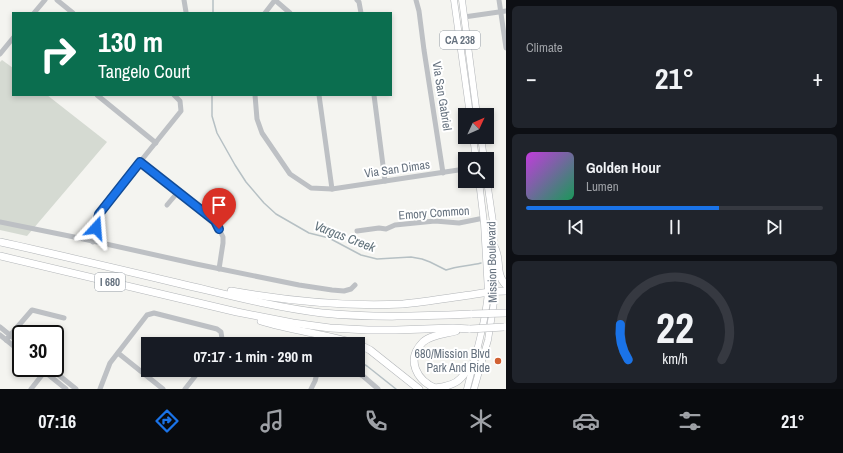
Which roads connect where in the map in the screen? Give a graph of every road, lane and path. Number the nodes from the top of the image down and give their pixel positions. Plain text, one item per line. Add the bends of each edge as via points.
1 (45, 0) edge
2 (57, 0) edge
3 (184, 0) edge
4 (275, 0) edge
5 (357, 0) edge
6 (416, 0) edge
7 (454, 0) edge
8 (462, 0) edge
9 (499, 0) edge
10 (503, 11) edge
11 (35, 12) edge
12 (72, 12) edge
13 (186, 12) dead end
14 (266, 12) edge
15 (289, 12) edge
16 (362, 12) edge
17 (464, 17) junction
18 (12, 39) edge
19 (506, 48) edge
20 (0, 54) edge
21 (98, 96) edge
22 (175, 96) edge
23 (256, 96) edge
24 (319, 96) edge
25 (374, 96) edge
26 (469, 108) edge
27 (476, 108) edge
28 (156, 142) junction
29 (140, 162) junction
30 (458, 170) edge
31 (443, 172) junction
32 (385, 181) junction
33 (480, 188) edge
34 (488, 188) edge
35 (332, 189) junction
36 (178, 192) junction
37 (167, 205) dead end
38 (484, 218) junction
39 (0, 222) edge
40 (357, 231) dead end
41 (0, 242) edge
42 (93, 242) junction
43 (494, 246) junction
44 (0, 256) edge
45 (219, 269) junction
46 (174, 282) junction
47 (355, 285) dead end
48 (506, 286) edge
49 (506, 291) edge
50 (491, 292) junction
51 (219, 308) junction
52 (506, 313) edge
53 (64, 318) dead end
54 (0, 327) edge
55 (505, 327) edge
56 (470, 328) junction
57 (0, 335) edge
58 (10, 335) junction
59 (222, 337) edge
60 (332, 337) edge
61 (6, 340) junction
62 (12, 345) edge
63 (365, 348) edge
64 (118, 353) junction
65 (473, 363) junction
66 (41, 377) edge
67 (55, 377) edge
68 (59, 377) edge
69 (194, 377) edge
70 (316, 377) edge
71 (364, 377) edge
72 (31, 389) edge
73 (66, 389) edge
74 (76, 389) edge
75 (100, 389) edge
76 (163, 389) edge
77 (185, 389) edge
78 (311, 389) edge
79 (378, 389) edge
80 (419, 389) edge
81 (436, 389) edge
82 (467, 389) edge
83 (474, 389) edge

1 - 11 street
2 - 12 street
3 - 13 street
4 - 14 street
4 - 15 street
5 - 16 street
6 - 31 street, Via San Gabriel
7 - 26 main road, CA 238
8 - 17 main road, CA 238
9 - 10 street
10 - 17 street
10 - 19 street
17 - 27 main road, CA 238
18 - 20 street
21 - 28 street
22 - 28 street via 180,102 181,111
23 - 35 street, Via San Dimas via 257,119 262,133 290,174 312,188
24 - 35 street
25 - 32 street
28 - 29 street
29 - 36 street
29 - 42 street via 99,214
30 - 31 street, Via San Dimas
31 - 32 street, Via San Dimas
32 - 35 street, Via San Dimas
33 - 38 main road, Mission Boulevard
34 - 43 main road, Mission Boulevard
36 - 37 street
36 - 45 street via 215,221 223,237
38 - 40 street, Emory Common via 459,223 435,221
38 - 50 main road, Mission Boulevard
39 - 42 street
41 - 46 highway, I 680
42 - 45 street
43 - 48 highway via 498,255 499,274
43 - 50 main road, Mission Boulevard
44 - 51 highway, I 680
45 - 47 street via 332,290 351,289
46 - 50 highway via 277,299 350,305 424,302
46 - 52 highway, I 680, bridge via 258,302 322,313 359,316
49 - 50 highway
50 - 65 main road, Mission Boulevard
50 - 83 main road, Mission Boulevard via 494,302 488,340
51 - 56 highway, I 680 via 284,322 344,329 387,331
51 - 60 highway via 281,327
53 - 58 street via 32,310
54 - 58 street
55 - 56 highway, I 680, bridge
56 - 81 highway via 435,336 423,342 416,353 414,360 418,375
57 - 61 street
58 - 61 street
59 - 64 street via 217,329 154,313 147,315
61 - 62 street
63 - 80 highway
64 - 75 street via 110,363
64 - 76 street
65 - 81 highway via 456,382
65 - 82 main road, Mission Boulevard
66 - 72 street
67 - 73 street
68 - 74 street
69 - 77 street
70 - 78 street
71 - 79 street

